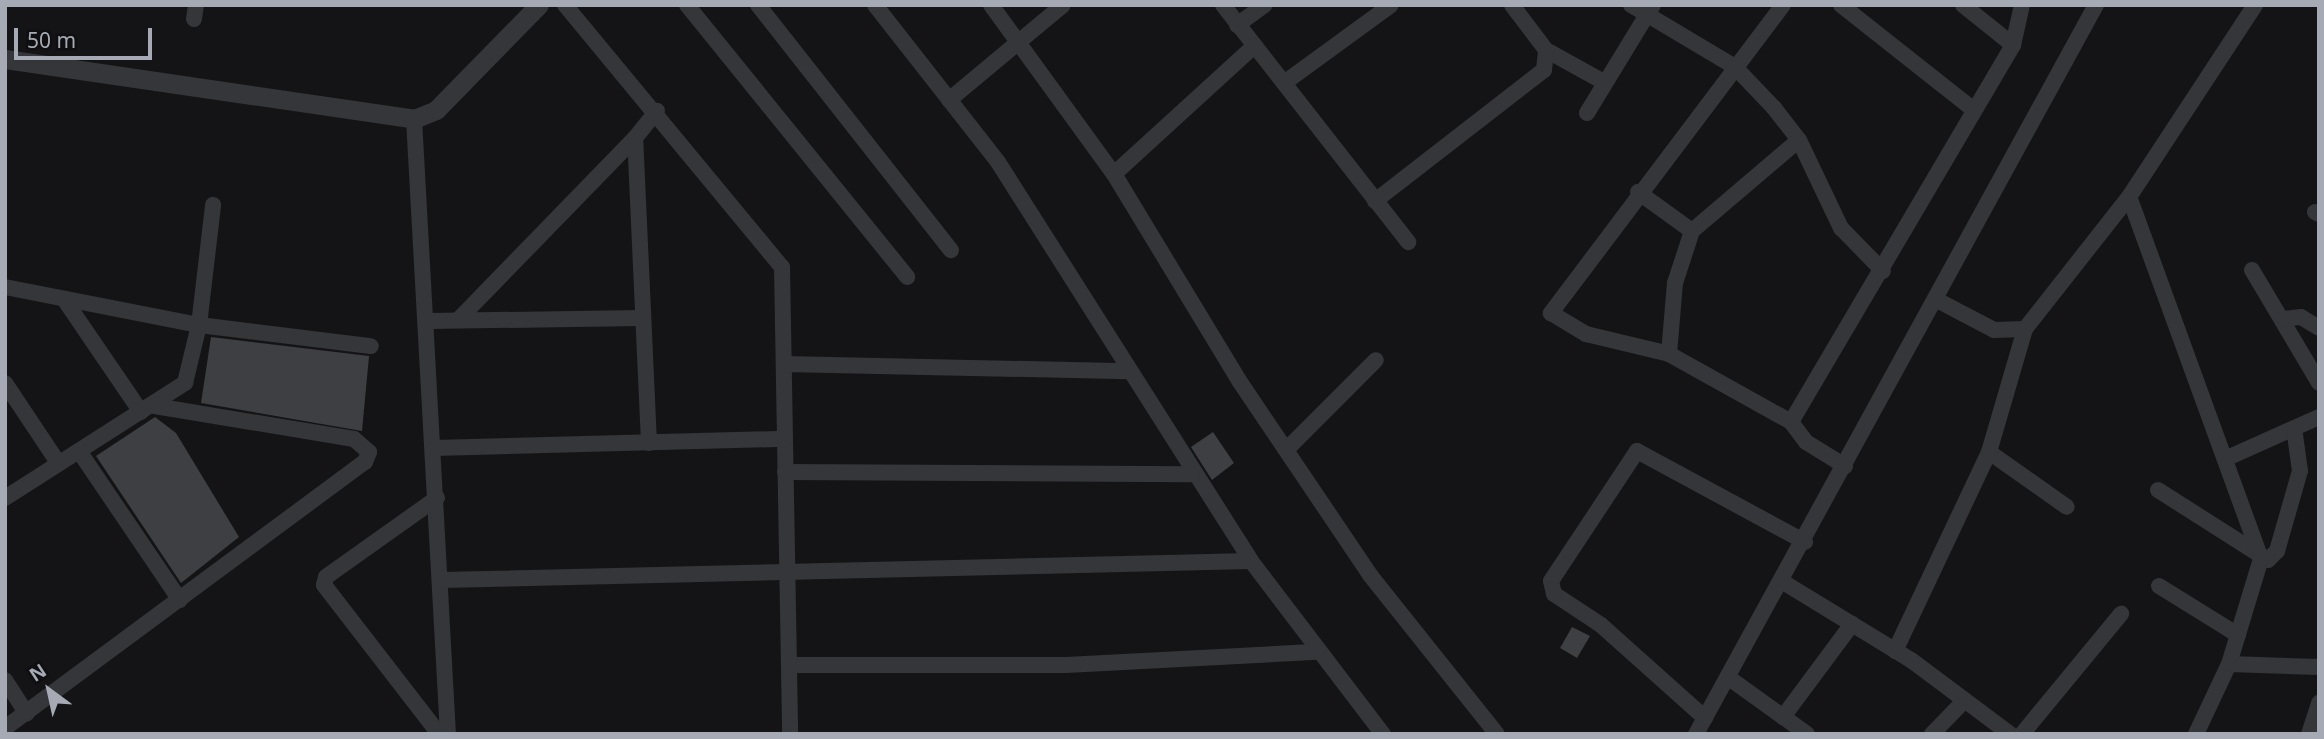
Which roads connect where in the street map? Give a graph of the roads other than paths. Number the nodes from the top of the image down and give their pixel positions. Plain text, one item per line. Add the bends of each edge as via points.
1 (539, 5) edge
2 (565, 5) edge
3 (687, 5) edge
4 (758, 5) edge
5 (875, 5) edge
6 (991, 5) edge
7 (1063, 5) edge
8 (1223, 5) edge
9 (1265, 5) edge
10 (1391, 5) edge
11 (1511, 5) edge
12 (1631, 5) edge
13 (1783, 5) edge
14 (1841, 5) edge
15 (1963, 5) edge
16 (2022, 5) edge
17 (2096, 5) edge
18 (2255, 5) edge
19 (1650, 9) edge
20 (1237, 25) junction
21 (1020, 41) junction
22 (2013, 45) junction
23 (1254, 46) junction
24 (1546, 50) junction
25 (5, 59) edge
26 (1735, 67) junction
27 (1604, 82) junction
28 (1284, 83) junction
29 (949, 100) junction
30 (1974, 110) junction
31 (657, 111) junction
32 (1587, 113) dead end
33 (414, 119) junction
34 (635, 138) junction
35 (1799, 140) junction
36 (1114, 174) junction
37 (1639, 192) junction
38 (2129, 197) junction
39 (1375, 201) junction
40 (213, 205) dead end
41 (1692, 231) junction
42 (1408, 242) dead end
43 (951, 250) dead end
44 (2252, 270) dead end
45 (1883, 271) junction
46 (907, 277) dead end
47 (5, 287) edge
48 (1935, 299) junction
49 (66, 302) junction
50 (642, 318) junction
51 (2284, 319) junction
52 (458, 320) junction
53 (428, 321) junction
54 (199, 325) junction
55 (2319, 328) edge
56 (2025, 329) junction
57 (371, 346) dead end
58 (1669, 354) junction
59 (1376, 360) dead end
60 (784, 364) junction
61 (1129, 371) junction
62 (5, 383) edge
63 (2319, 383) edge
64 (148, 409) junction
65 (2319, 417) edge
66 (1790, 422) junction
67 (2294, 428) junction
68 (785, 439) junction
69 (649, 443) junction
70 (434, 448) junction
71 (1286, 450) junction
72 (79, 451) junction
73 (1989, 452) junction
74 (2225, 459) junction
75 (59, 464) junction
76 (1845, 466) junction
77 (785, 472) junction
78 (1192, 474) junction
79 (2158, 490) dead end
80 (5, 498) edge
81 (437, 499) junction
82 (2067, 507) dead end
83 (1805, 542) junction
84 (2261, 559) junction
85 (1251, 561) junction
86 (787, 568) junction
87 (441, 580) junction
88 (1783, 582) junction
89 (2159, 586) dead end
90 (180, 600) junction
91 (2121, 614) dead end
92 (1852, 624) junction
93 (2238, 635) junction
94 (1895, 651) junction
95 (1317, 652) junction
96 (2230, 664) junction
97 (789, 665) junction
98 (2319, 667) edge
99 (1729, 678) junction
100 (5, 680) edge
101 (1965, 700) junction
102 (2319, 703) edge
103 (27, 714) junction
104 (1783, 716) junction
105 (1705, 718) junction
106 (5, 728) edge
107 (1376, 732) edge
108 (1490, 732) edge
109 (439, 734) edge
110 (448, 734) edge
111 (790, 734) edge
112 (1696, 734) edge
113 (1807, 734) edge
114 (1932, 734) edge
115 (2010, 734) edge
116 (2022, 734) edge
117 (2196, 734) edge
118 (2309, 734) edge

1 - 33 street via 436,110
2 - 31 street
3 - 46 street
4 - 43 street
5 - 29 street
6 - 21 street
7 - 21 street
8 - 20 street
9 - 20 street
10 - 28 street
11 - 24 street
12 - 19 street
13 - 26 street
14 - 30 street
15 - 22 street
16 - 22 street
17 - 48 street
18 - 38 street
19 - 26 street
19 - 27 street
20 - 23 street
21 - 29 street
21 - 36 street
22 - 30 street
23 - 28 street
23 - 36 street
24 - 27 street
24 - 39 street via 1539,76
25 - 33 street
26 - 35 street
26 - 37 street
27 - 32 street
28 - 39 street
29 - 61 street via 998,162
30 - 45 street
31 - 34 street
31 - 60 street via 782,267
33 - 53 street
34 - 50 street
34 - 52 street
35 - 41 street
35 - 45 street via 1841,228
36 - 71 street
37 - 41 street
37 - 58 street via 1551,313 1586,334
38 - 56 street
38 - 74 street
39 - 42 street
40 - 54 street
41 - 58 street via 1675,283
44 - 51 street
45 - 66 street
47 - 49 street
48 - 56 street via 1994,330
48 - 76 street
49 - 54 street
49 - 64 street
50 - 52 street
50 - 69 street
51 - 55 street via 2301,317
51 - 63 street
52 - 53 street
53 - 70 street
54 - 57 street
54 - 64 street via 185,383
56 - 73 street
58 - 66 street
59 - 71 street
60 - 61 street
60 - 68 street
61 - 78 street
62 - 75 street
64 - 72 street
64 - 90 street via 354,439 369,453
65 - 67 street
66 - 76 street via 1806,442
67 - 74 street
67 - 84 street via 2300,471 2277,551
68 - 69 street
68 - 77 street
69 - 70 street
70 - 81 street
71 - 108 street via 1370,575
72 - 75 street
72 - 90 street
73 - 82 street
73 - 94 street
74 - 84 street
75 - 80 street
76 - 83 street
77 - 78 street
77 - 86 street
78 - 85 street
79 - 84 street
81 - 87 street
81 - 109 street via 326,577 324,585
83 - 88 street
83 - 105 street via 1637,451 1551,581 1554,594 1601,625
84 - 93 street
85 - 86 street
85 - 95 street
86 - 87 street
86 - 97 street
87 - 110 street
88 - 92 street
88 - 99 street
89 - 93 street
90 - 103 street
91 - 116 street
92 - 94 street
92 - 104 street
93 - 96 street
94 - 101 street
95 - 97 street via 1066,665
95 - 107 street
96 - 98 street
96 - 117 street
97 - 111 street
99 - 104 street
99 - 105 street
100 - 103 street
101 - 114 street
101 - 115 street
102 - 118 street
103 - 106 street
104 - 113 street
105 - 112 street

